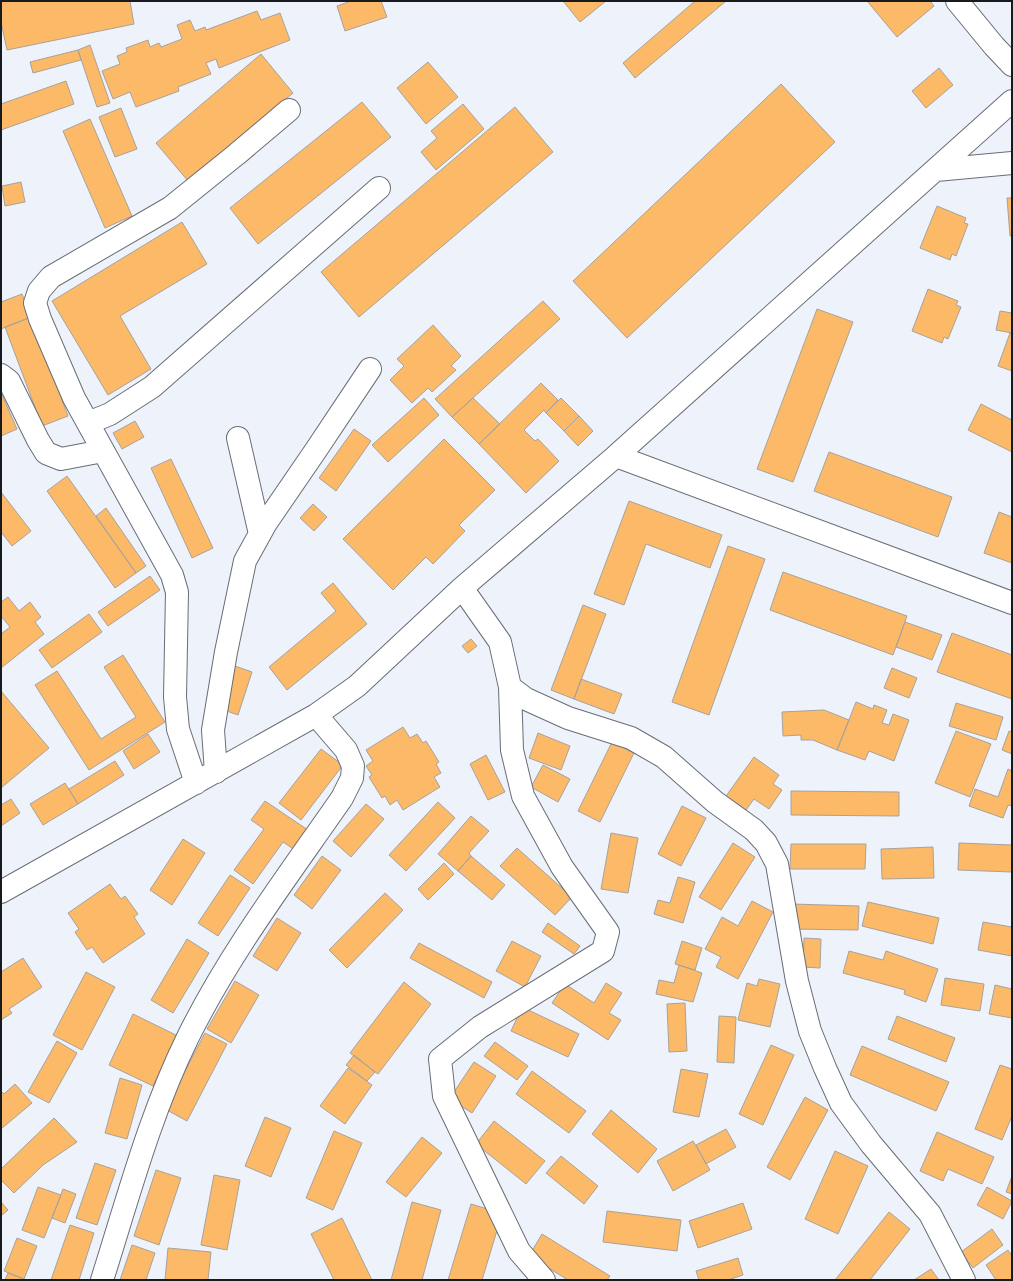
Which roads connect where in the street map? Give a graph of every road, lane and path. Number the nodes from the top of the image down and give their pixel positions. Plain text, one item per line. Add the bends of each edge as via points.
1 (957, 1) edge
2 (1012, 65) edge
3 (1012, 101) edge
4 (289, 110) dead end
5 (1012, 162) edge
6 (936, 170) junction
7 (378, 188) dead end
8 (370, 369) dead end
9 (1, 375) edge
10 (88, 423) junction
11 (238, 438) dead end
12 (103, 451) junction
13 (616, 456) junction
14 (260, 534) junction
15 (462, 588) junction
16 (1012, 603) edge
17 (510, 687) junction
18 (316, 715) junction
19 (216, 772) junction
20 (196, 783) junction
21 (1, 892) edge
22 (102, 1280) edge
23 (544, 1280) edge
24 (964, 1280) edge

1 - 2 street
3 - 6 street
4 - 10 street via 170,208 51,277 39,291 35,303 40,319 74,398
5 - 6 street
6 - 13 street
7 - 10 street via 152,387 110,414
8 - 14 street
9 - 12 street via 10,380 46,452 61,459
10 - 12 street
11 - 14 street
12 - 20 street via 172,576 177,592 178,729
13 - 15 street
13 - 16 street
14 - 19 street via 245,561 226,652 213,730
15 - 17 street via 500,642
15 - 18 street via 356,686
17 - 23 street via 512,750 523,796 562,867 608,932 603,950 480,1027 440,1059 444,1096 518,1251
17 - 24 street via 526,699 568,718 631,738 664,757 715,802 754,830 766,843 777,864 797,981 810,1031 828,1075 841,1103 930,1214
18 - 19 street
18 - 22 street via 346,750 353,766 352,778 342,798 214,989 188,1037 161,1096
19 - 20 street
20 - 21 street

